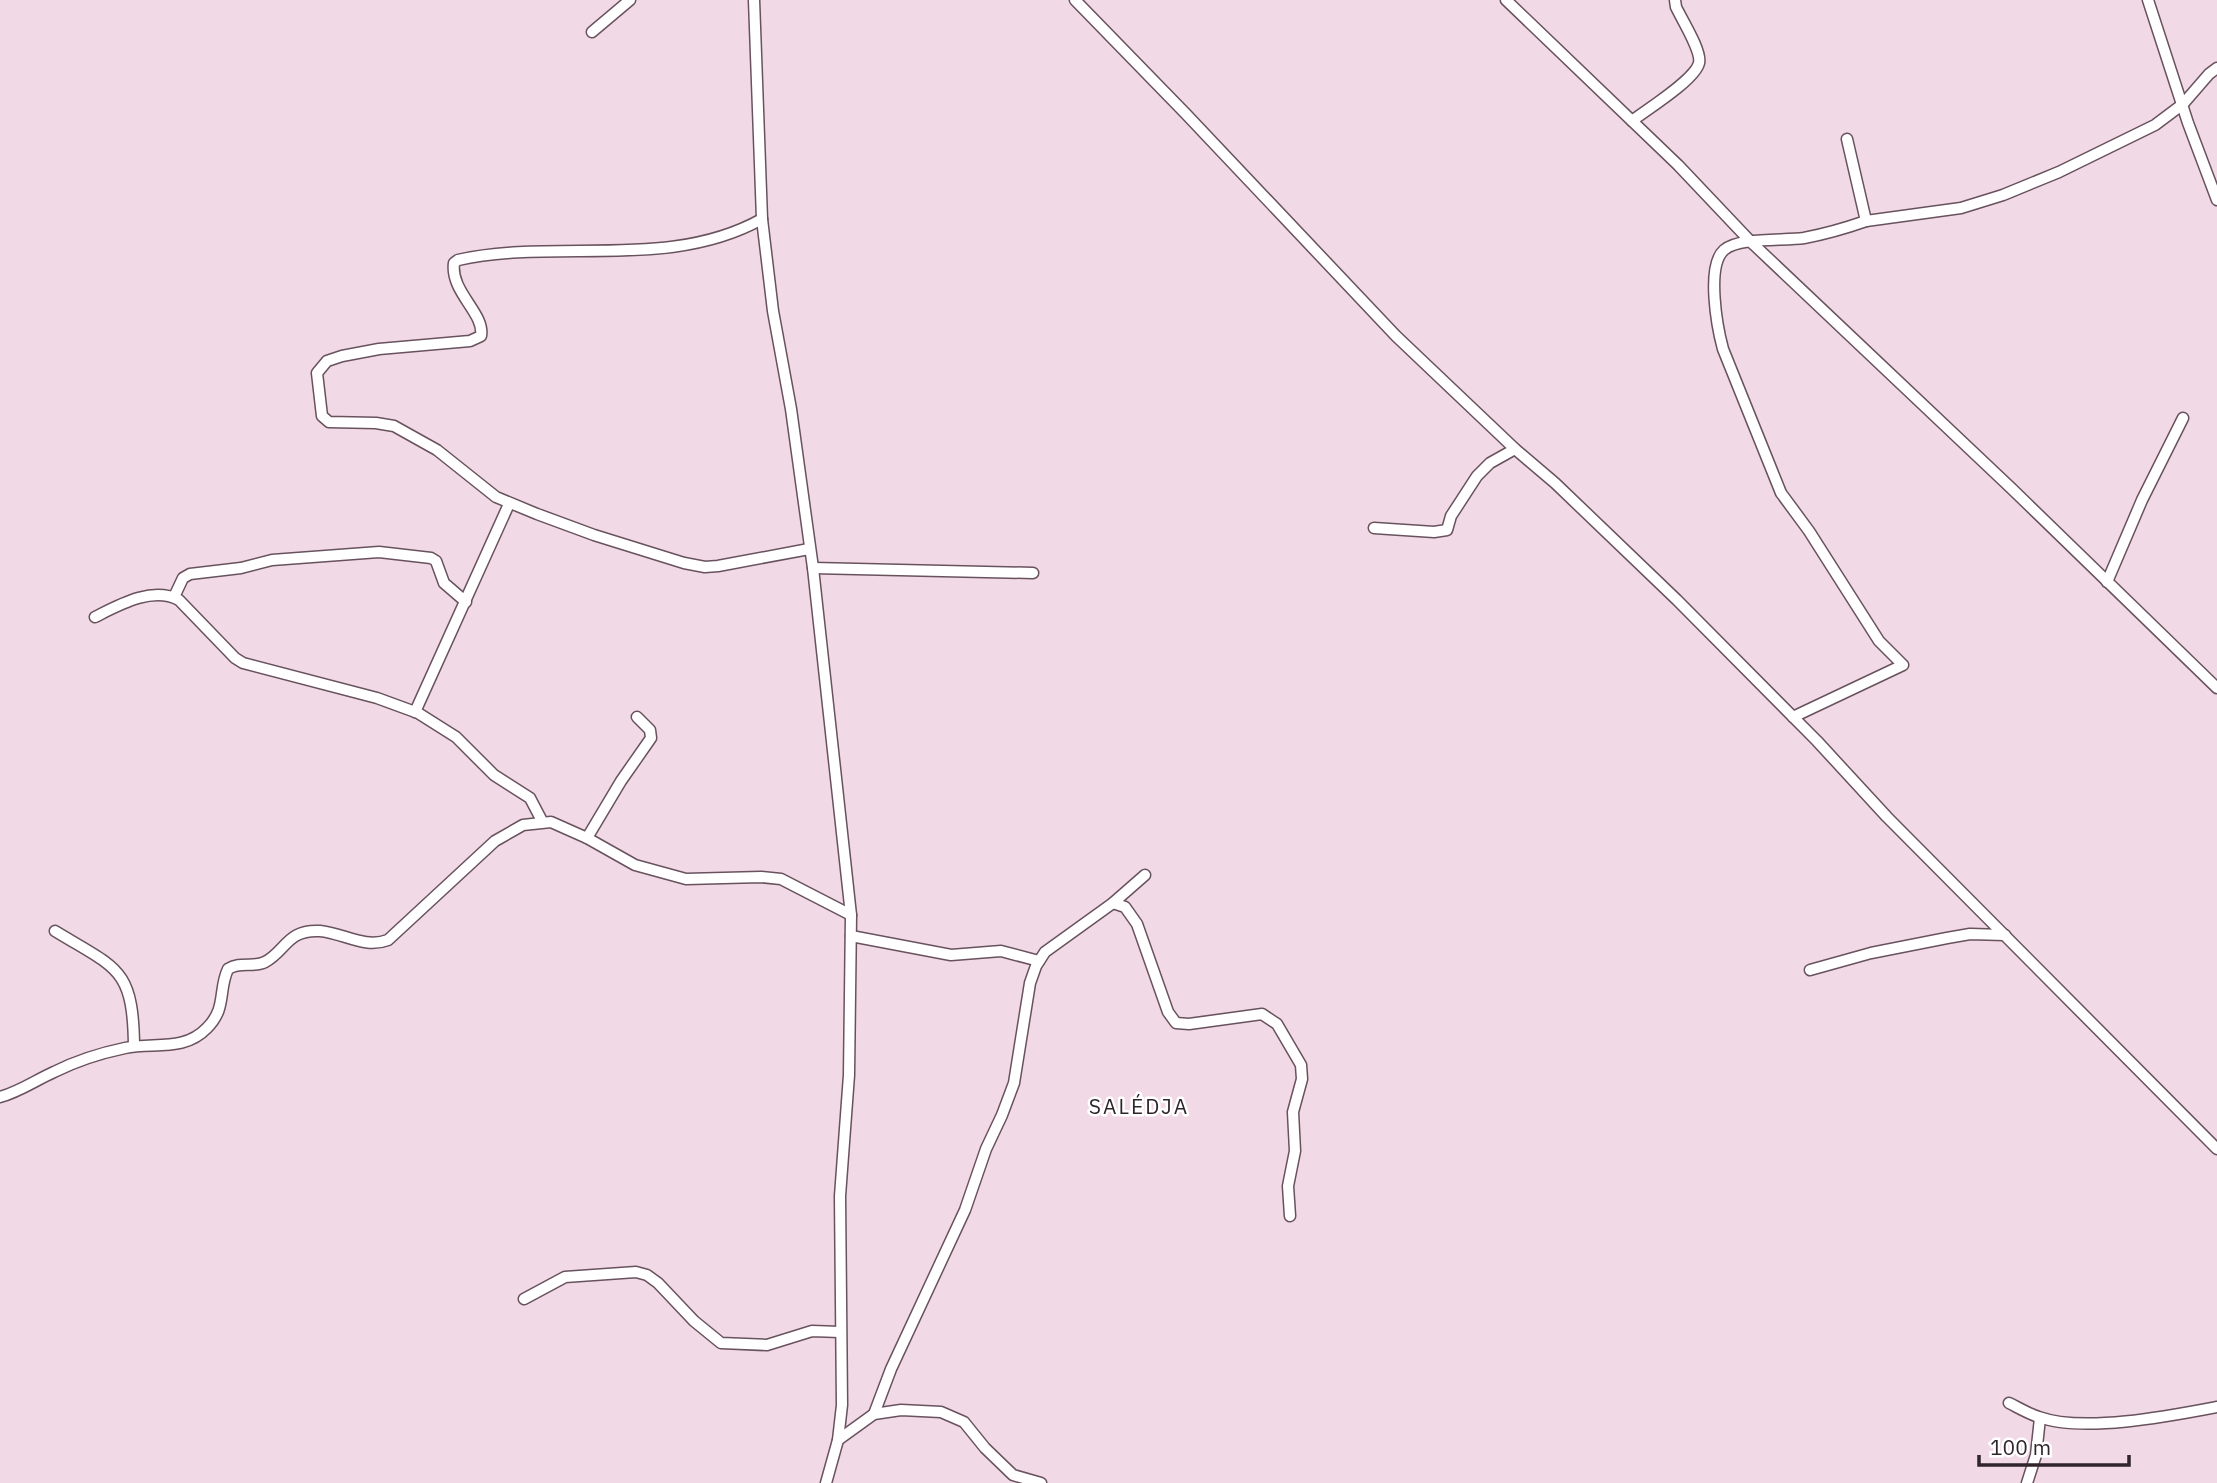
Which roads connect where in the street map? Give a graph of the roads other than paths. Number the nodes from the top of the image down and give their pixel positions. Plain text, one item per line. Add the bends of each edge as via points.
1 (630, 0) edge
2 (754, 0) edge
3 (1075, 0) edge
4 (1506, 0) edge
5 (1675, 0) edge
6 (2148, 0) edge
7 (592, 32) dead end
8 (2217, 68) edge
9 (2183, 104) junction
10 (1632, 121) junction
11 (1847, 139) dead end
12 (2217, 200) edge
13 (762, 219) junction
14 (1866, 221) junction
15 (1751, 242) junction
16 (2183, 418) dead end
17 (1515, 449) junction
18 (509, 504) junction
19 (1374, 528) dead end
20 (809, 549) junction
21 (813, 568) junction
22 (1033, 573) dead end
23 (2107, 582) junction
24 (174, 597) junction
25 (466, 602) junction
26 (95, 617) dead end
27 (2217, 688) edge
28 (415, 712) junction
29 (637, 717) dead end
30 (1793, 717) junction
31 (542, 821) junction
32 (587, 838) junction
33 (1145, 875) dead end
34 (1113, 903) junction
35 (851, 915) junction
36 (55, 931) dead end
37 (2004, 935) junction
38 (851, 936) junction
39 (1039, 961) junction
40 (1810, 970) dead end
41 (134, 1046) junction
42 (0, 1097) edge
43 (2217, 1149) edge
44 (1290, 1216) dead end
45 (524, 1299) dead end
46 (840, 1332) junction
47 (2009, 1403) dead end
48 (2217, 1408) edge
49 (874, 1414) junction
50 (2040, 1418) junction
51 (838, 1440) junction
52 (826, 1483) edge
53 (1041, 1483) edge
54 (2027, 1483) edge

1 - 7 street
2 - 13 street
3 - 17 street via 1374,314
4 - 10 street
5 - 10 street via 1699,63 1693,75
6 - 9 street
8 - 9 street
9 - 12 street
9 - 14 street via 2155,125 2003,195 1961,208
10 - 15 street
11 - 14 street
13 - 18 street via 730,233 671,248 502,254 458,260 455,279 481,326 478,338 342,356 318,370 326,421 394,426 437,450
13 - 20 street
14 - 15 street via 1801,239
15 - 23 street
15 - 30 street via 1729,246 1719,256 1715,282 1723,349 1781,493 1879,641 1903,665
16 - 23 street
17 - 19 street via 1477,475 1447,530
17 - 30 street via 1677,600
18 - 20 street via 594,535 705,567
18 - 25 street
20 - 21 street
21 - 22 street
21 - 35 street
23 - 27 street
24 - 25 street via 190,573 272,560 379,552 431,558 444,583
24 - 26 street via 131,600
24 - 28 street via 243,663
25 - 28 street
28 - 31 street via 456,737 494,775 530,798
29 - 32 street via 650,730 651,738
30 - 37 street
31 - 32 street
31 - 41 street via 523,825 495,841 388,940 373,944 319,931 301,933 263,963 228,969 221,1008 202,1033 181,1044
32 - 35 street via 635,865 686,879 781,879
33 - 34 street
34 - 39 street
34 - 44 street via 1125,907 1137,924 1176,1023 1262,1014 1287,1038 1301,1065 1302,1079 1293,1112
35 - 38 street
36 - 41 street via 121,975 133,1004
37 - 40 street via 1947,938
37 - 43 street
38 - 39 street via 951,955 1001,951
38 - 46 street via 849,1075 840,1196
39 - 49 street via 1030,983 1014,1083 960,1221
41 - 42 street via 65,1066
45 - 46 street via 565,1277 636,1272 658,1283 721,1343 767,1345 812,1331
46 - 51 street
47 - 50 street
48 - 50 street via 2081,1425
49 - 51 street
49 - 53 street via 901,1410 954,1416 1013,1475
50 - 54 street
51 - 52 street

